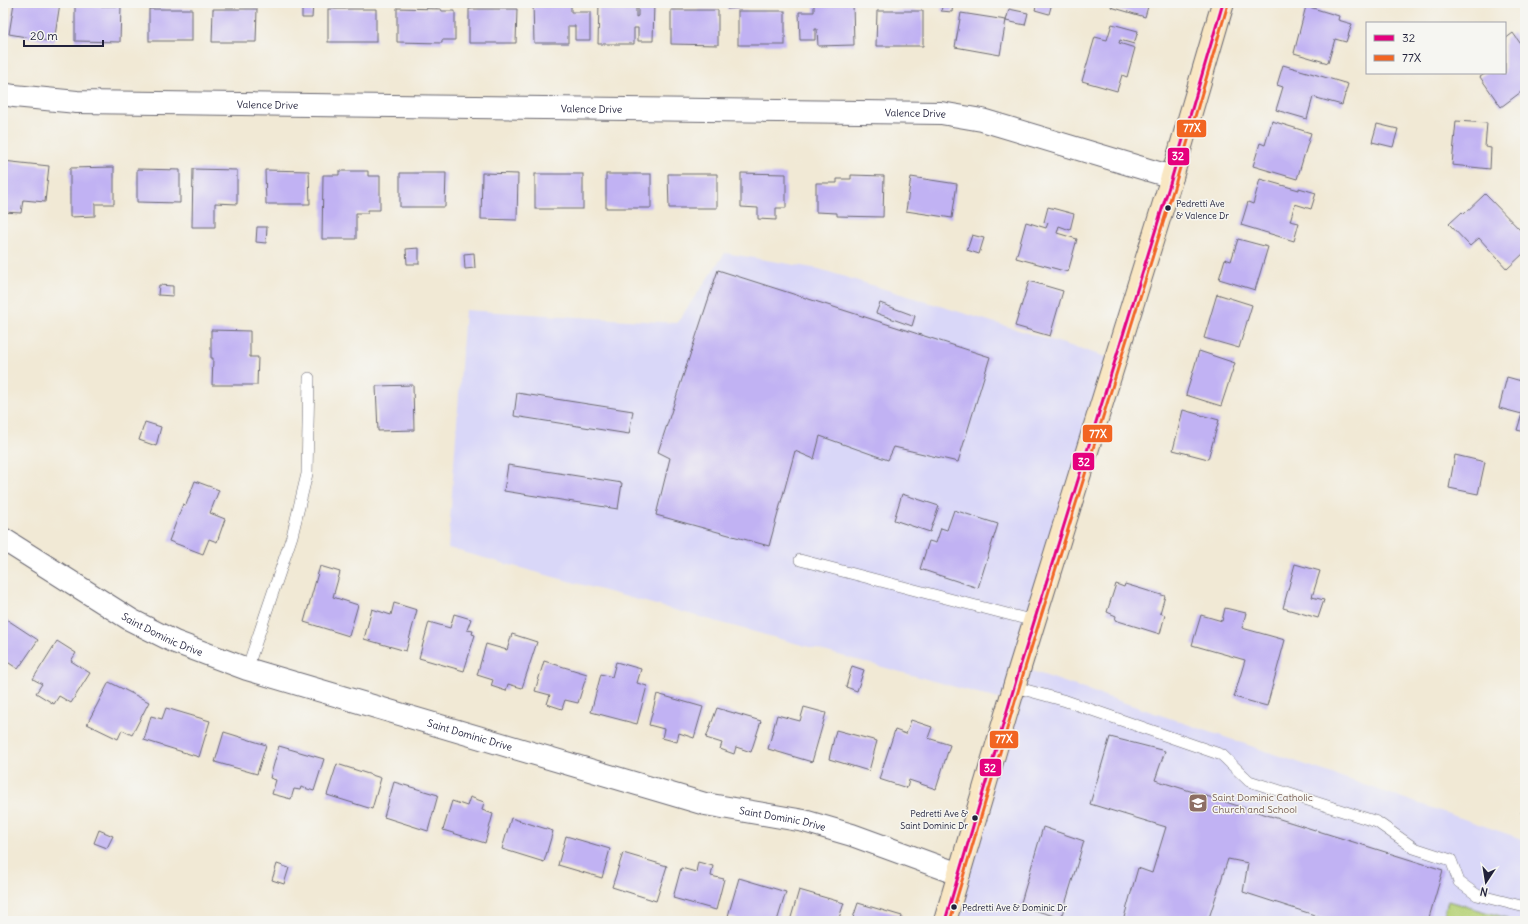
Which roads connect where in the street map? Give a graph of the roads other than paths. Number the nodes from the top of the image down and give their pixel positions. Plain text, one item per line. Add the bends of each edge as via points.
1 (1223, 3) edge
2 (3, 94) edge
3 (1172, 177) junction
4 (309, 378) dead end
5 (3, 539) edge
6 (800, 560) dead end
7 (1034, 621) junction
8 (247, 669) junction
9 (1015, 687) junction
10 (959, 874) junction
11 (1524, 906) edge
12 (945, 921) edge

1 - 3 street
2 - 3 street, Valence Drive via 77,102 941,113 982,120
3 - 7 street
4 - 8 lane via 307,474 292,536
5 - 8 street, Saint Dominic Drive via 131,620 175,642
6 - 7 lane
7 - 9 street
8 - 10 street, Saint Dominic Drive via 705,804 804,822 852,835
9 - 10 street
9 - 11 lane via 1066,701 1222,755 1249,781 1377,822 1414,848 1451,860 1459,882 1477,895
10 - 12 street

